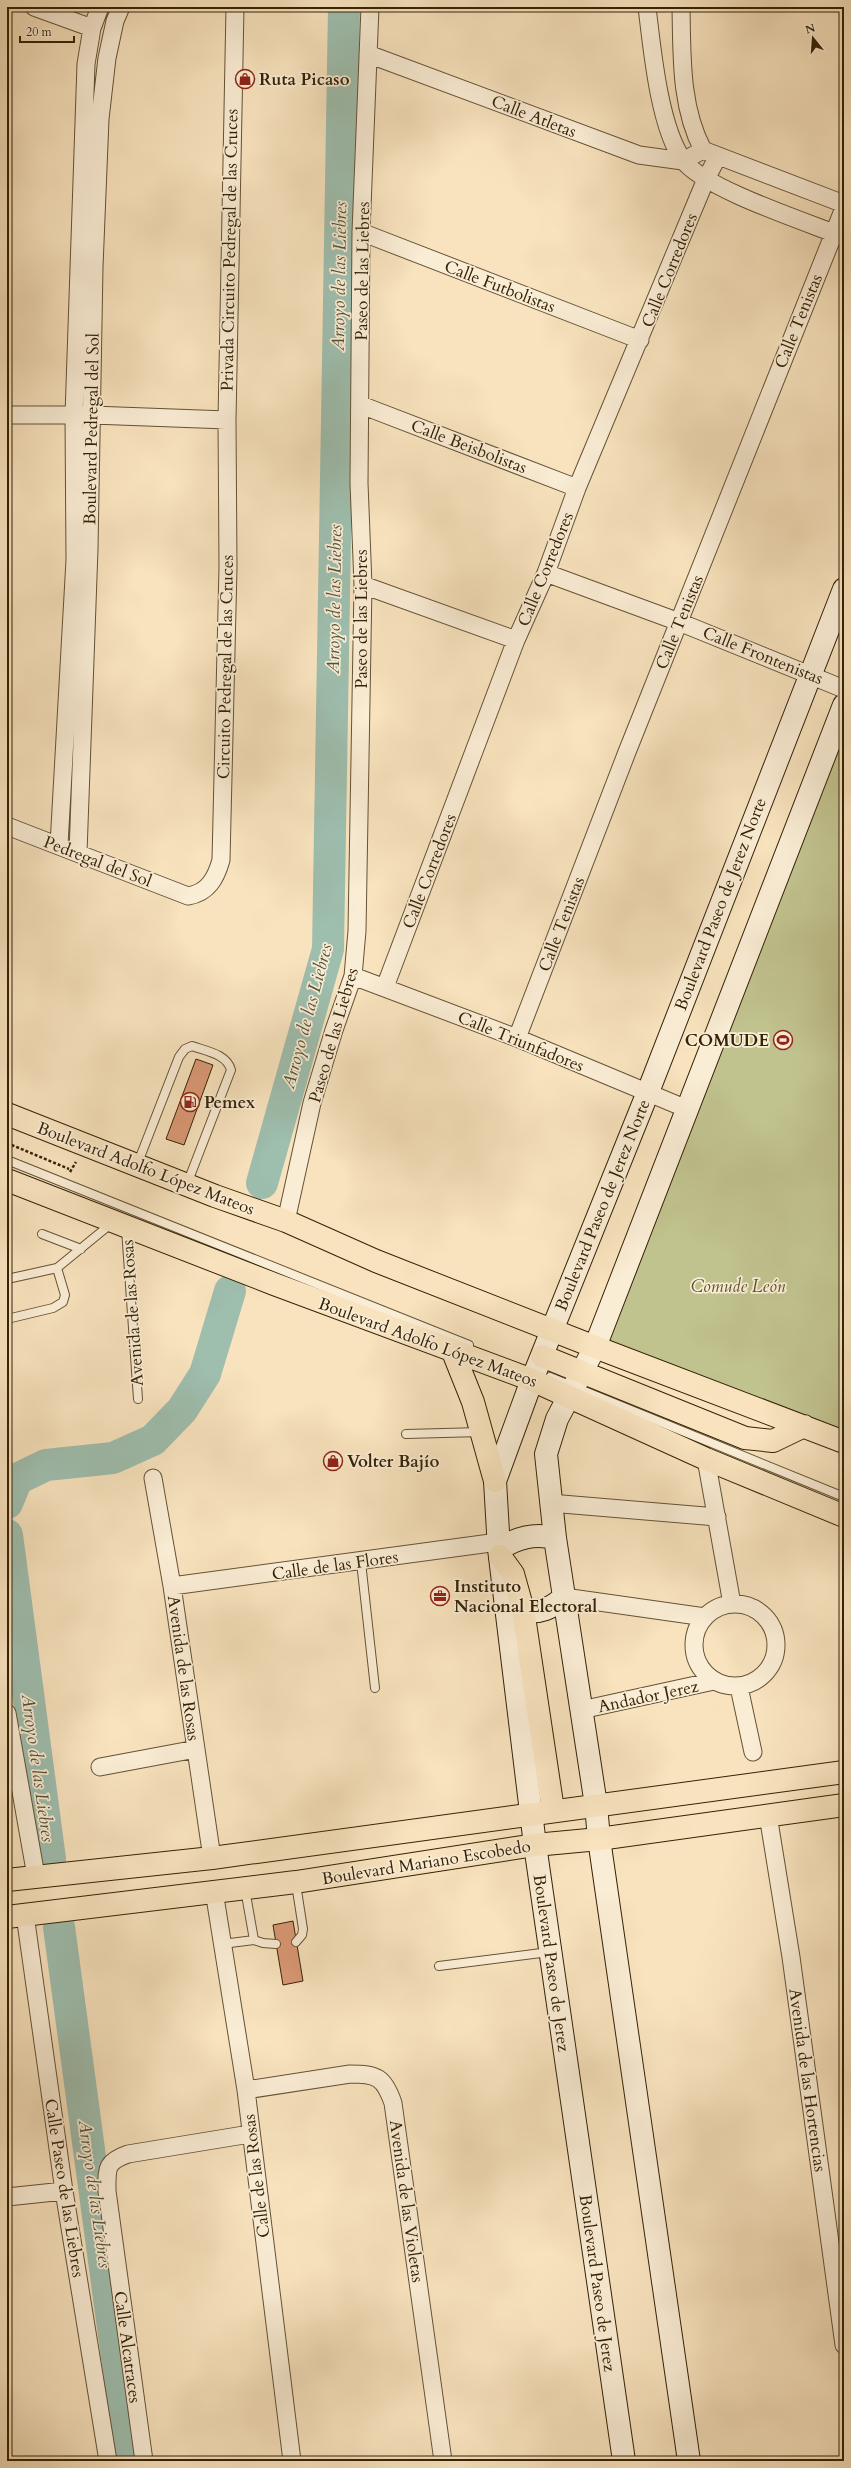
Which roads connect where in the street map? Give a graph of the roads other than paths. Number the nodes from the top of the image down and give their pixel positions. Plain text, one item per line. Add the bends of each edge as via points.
1 (34, 7) edge
2 (100, 7) edge
3 (121, 7) edge
4 (235, 7) edge
5 (370, 7) edge
6 (647, 7) edge
7 (681, 7) edge
8 (92, 28) junction
9 (368, 54) junction
10 (710, 153) junction
11 (683, 161) junction
12 (706, 179) junction
13 (844, 204) edge
14 (844, 208) edge
15 (360, 232) junction
16 (839, 235) edge
17 (640, 340) junction
18 (361, 405) junction
19 (7, 415) edge
20 (74, 415) junction
21 (92, 415) junction
22 (227, 420) junction
23 (577, 488) junction
24 (546, 573) junction
25 (363, 586) junction
26 (844, 589) edge
27 (679, 622) junction
28 (516, 640) junction
29 (809, 673) junction
30 (844, 689) edge
31 (844, 705) edge
32 (7, 826) edge
33 (59, 845) junction
34 (78, 853) junction
35 (188, 896) joint
36 (353, 976) junction
37 (385, 987) junction
38 (517, 1038) junction
39 (648, 1092) junction
40 (687, 1109) junction
41 (7, 1114) edge
42 (7, 1160) edge
43 (136, 1165) junction
44 (7, 1180) edge
45 (186, 1185) junction
46 (286, 1221) junction
47 (120, 1224) junction
48 (42, 1234) dead end
49 (81, 1249) junction
50 (57, 1268) junction
51 (7, 1279) edge
52 (7, 1319) edge
53 (552, 1330) junction
54 (595, 1347) junction
55 (478, 1349) dead end
56 (453, 1352) junction
57 (535, 1369) junction
58 (576, 1386) junction
59 (138, 1399) dead end
60 (804, 1426) junction
61 (482, 1432) junction
62 (406, 1434) dead end
63 (844, 1442) edge
64 (706, 1459) junction
65 (153, 1478) dead end
66 (495, 1481) junction
67 (844, 1497) edge
68 (550, 1503) junction
69 (844, 1516) edge
70 (717, 1517) junction
71 (555, 1538) junction
72 (499, 1549) junction
73 (361, 1562) junction
74 (172, 1586) junction
75 (564, 1596) junction
76 (732, 1604) junction
77 (523, 1610) junction
78 (705, 1617) junction
79 (714, 1681) junction
80 (739, 1687) junction
81 (375, 1688) dead end
82 (581, 1710) junction
83 (7, 1713) edge
84 (196, 1749) junction
85 (753, 1752) dead end
86 (100, 1767) dead end
87 (844, 1772) edge
88 (596, 1805) junction
89 (844, 1805) edge
90 (553, 1810) junction
91 (531, 1813) junction
92 (768, 1815) junction
93 (599, 1839) junction
94 (535, 1845) junction
95 (212, 1858) junction
96 (36, 1876) junction
97 (7, 1880) edge
98 (296, 1882) junction
99 (245, 1888) junction
100 (214, 1891) junction
101 (16, 1916) edge
102 (254, 1940) junction
103 (296, 1942) dead end
104 (222, 1944) junction
105 (276, 1944) dead end
106 (550, 1952) junction
107 (438, 1966) dead end
108 (246, 2090) junction
109 (250, 2134) junction
110 (64, 2191) junction
111 (7, 2197) edge
112 (844, 2345) edge
113 (108, 2461) edge
114 (144, 2461) edge
115 (292, 2461) edge
116 (443, 2461) edge
117 (624, 2461) edge
118 (689, 2461) edge

1 - 8 street
2 - 8 street, Boulevard Pedregal del Sol
3 - 21 street, Boulevard Pedregal del Sol via 115,21 107,58 100,119
4 - 22 street, Privada Circuito Pedregal de las Cruces
5 - 9 street, Paseo de las Liebres
6 - 11 street via 662,105 675,146
7 - 10 street via 687,102 694,133
8 - 20 street, Boulevard Pedregal del Sol via 86,64
9 - 11 street, Calle Atletas via 633,153
9 - 15 street, Paseo de las Liebres
10 - 11 street
10 - 12 street, Calle Corredores
10 - 13 street
11 - 12 street via 695,173
12 - 16 street
12 - 17 street, Calle Corredores
14 - 16 street, Calle Tenistas
15 - 17 street, Calle Futbolistas
15 - 18 street, Paseo de las Liebres
16 - 27 street, Calle Tenistas
17 - 23 street, Calle Corredores
18 - 23 street, Calle Beisbolistas
18 - 25 street, Paseo de las Liebres via 359,483
19 - 20 street
20 - 21 street
20 - 33 street, Boulevard Pedregal del Sol via 75,560
21 - 22 street
21 - 34 street, Boulevard Pedregal del Sol
22 - 35 street, Circuito Pedregal de las Cruces via 228,567 221,860 211,884 203,891
23 - 24 street, Calle Corredores
24 - 27 street, Calle Frontenistas
24 - 28 street, Calle Corredores
25 - 28 street
25 - 36 street, Paseo de las Liebres via 359,860
26 - 29 main road, Boulevard Paseo de Jerez Norte
27 - 29 street, Calle Frontenistas
27 - 38 street, Calle Tenistas
28 - 37 street, Calle Corredores
29 - 30 street, Calle Frontenistas
29 - 39 main road, Boulevard Paseo de Jerez Norte
31 - 40 main road
32 - 33 street, Pedregal del Sol
33 - 34 street, Pedregal del Sol
34 - 35 street, Pedregal del Sol
36 - 37 street, Calle Triunfadores
36 - 46 street, Paseo de las Liebres via 312,1103
37 - 38 street, Calle Triunfadores
38 - 39 street, Calle Triunfadores
39 - 40 street, Calle Triunfadores
39 - 53 main road, Boulevard Paseo de Jerez Norte
40 - 54 main road
41 - 43 main road, Boulevard Adolfo López Mateos
42 - 55 lane
43 - 45 main road, Boulevard Adolfo López Mateos
43 - 45 lane via 179,1057 185,1049 192,1046 224,1058 230,1064 231,1070
44 - 47 main road, Boulevard Adolfo López Mateos
45 - 46 main road, Boulevard Adolfo López Mateos
46 - 53 main road, Boulevard Adolfo López Mateos via 376,1261
47 - 49 lane
47 - 56 main road, Boulevard Adolfo López Mateos
47 - 59 lane, Avenida de las Rosas
48 - 49 lane
49 - 50 lane
50 - 51 lane
50 - 52 lane via 65,1295 63,1302 53,1308
53 - 54 main road, Boulevard Adolfo López Mateos
53 - 57 main road, Boulevard Paseo de Jerez
54 - 58 main road
54 - 60 main road, Boulevard Adolfo López Mateos
56 - 57 main road, Boulevard Adolfo López Mateos
56 - 61 main road via 466,1380
57 - 58 main road, Boulevard Adolfo López Mateos
57 - 66 main road, Boulevard Paseo de Jerez
58 - 60 main road via 745,1438 773,1441
58 - 64 main road, Boulevard Adolfo López Mateos
58 - 67 lane
58 - 68 main road via 557,1420 546,1454
60 - 63 main road, Boulevard Adolfo López Mateos
61 - 62 lane
61 - 66 main road
64 - 69 main road, Boulevard Adolfo López Mateos
64 - 70 street
65 - 74 street, Avenida de las Rosas
66 - 72 main road, Boulevard Paseo de Jerez
68 - 70 street
68 - 71 main road
70 - 76 street
71 - 72 main road via 542,1535 524,1537
71 - 75 main road
72 - 73 street, Calle de las Flores
72 - 77 main road via 513,1574
72 - 91 main road, Boulevard Paseo de Jerez
73 - 74 street, Calle de las Flores
73 - 81 lane
74 - 84 street, Avenida de las Rosas
75 - 77 main road via 543,1610
75 - 78 street
75 - 82 main road
76 - 78 street via 717,1608
76 - 80 street via 753,1608 759,1612 770,1622 777,1642 773,1663 759,1679
77 - 90 main road
78 - 79 street via 696,1633 694,1652 701,1669
79 - 80 street via 726,1686
79 - 82 street, Andador Jerez
80 - 85 street
82 - 88 main road
83 - 96 street
84 - 86 street
84 - 95 street, Avenida de las Rosas
87 - 88 main road, Boulevard Mariano Escobedo
88 - 90 main road, Boulevard Mariano Escobedo
88 - 93 main road
89 - 92 main road, Boulevard Mariano Escobedo
90 - 91 main road, Boulevard Mariano Escobedo
91 - 94 main road, Boulevard Paseo de Jerez
91 - 95 main road, Boulevard Mariano Escobedo
92 - 93 main road, Boulevard Mariano Escobedo
92 - 112 street, Avenida de las Hortencias via 792,1957
93 - 94 main road, Boulevard Mariano Escobedo
93 - 118 main road
94 - 98 main road, Boulevard Mariano Escobedo
94 - 106 main road, Boulevard Paseo de Jerez
95 - 96 main road, Boulevard Mariano Escobedo
96 - 97 main road, Boulevard Mariano Escobedo
98 - 99 main road, Boulevard Mariano Escobedo
98 - 103 lane via 303,1929
99 - 100 main road, Boulevard Mariano Escobedo
99 - 102 lane
100 - 101 main road, Boulevard Mariano Escobedo
100 - 104 street, Calle de las Rosas
101 - 110 street, Calle Paseo de las Liebres
102 - 104 lane
102 - 105 lane via 263,1944
104 - 108 street, Calle de las Rosas
106 - 107 lane
106 - 117 main road, Boulevard Paseo de Jerez
108 - 109 street, Calle de las Rosas
108 - 116 street, Avenida de las Violetas via 350,2074 367,2074 380,2078 388,2088 393,2102
109 - 114 street, Calle Alcatraces via 128,2154 113,2159 107,2169 107,2191
109 - 115 street, Calle de las Rosas
110 - 111 street
110 - 113 street, Calle Paseo de las Liebres

